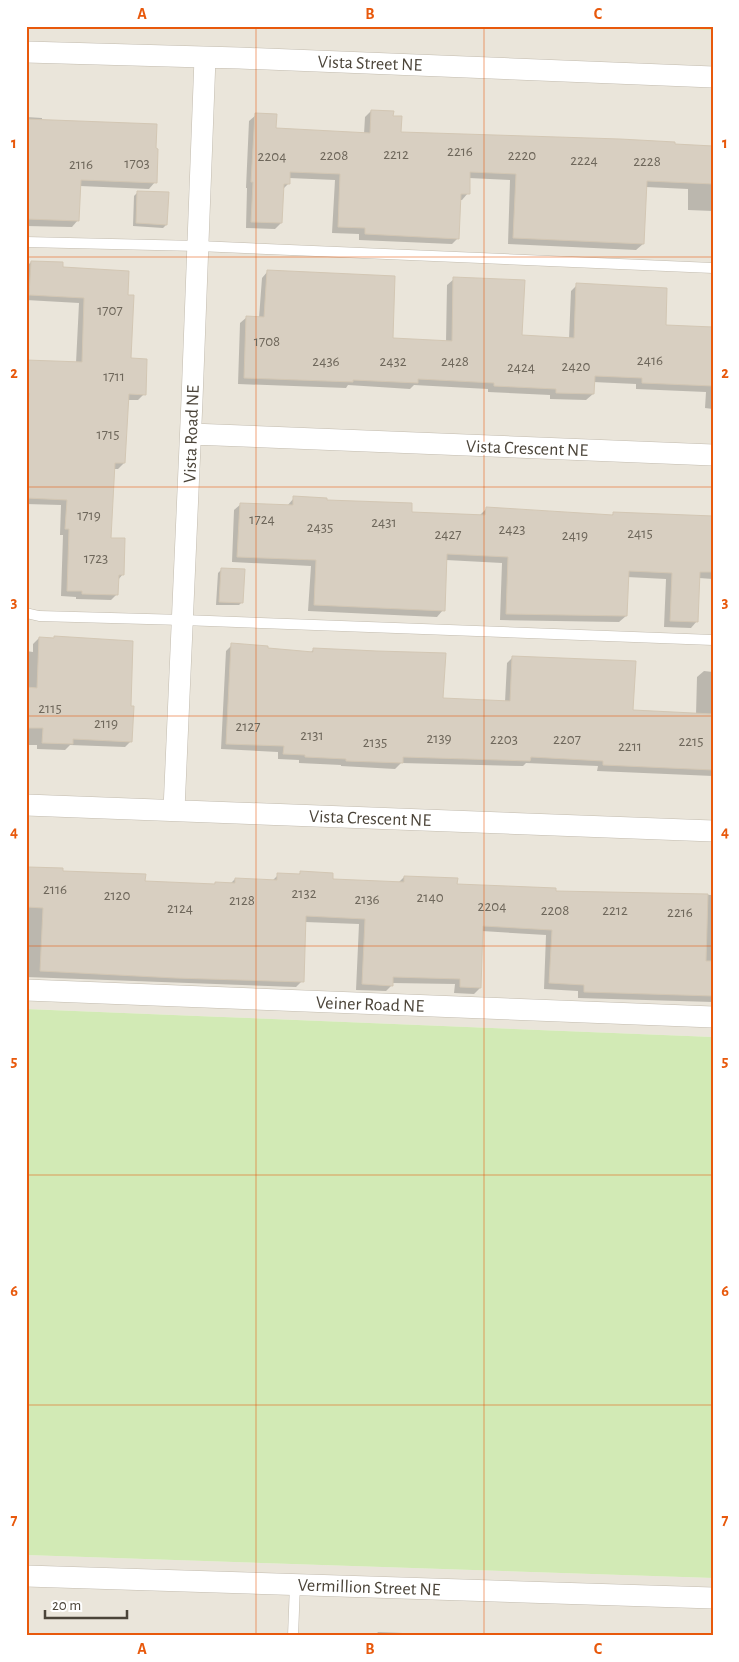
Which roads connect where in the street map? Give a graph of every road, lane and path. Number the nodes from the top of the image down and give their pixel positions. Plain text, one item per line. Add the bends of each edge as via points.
1 (26, 52) edge
2 (205, 58) junction
3 (713, 77) edge
4 (26, 242) edge
5 (198, 246) junction
6 (713, 268) edge
7 (191, 434) junction
8 (713, 455) edge
9 (26, 613) edge
10 (183, 620) junction
11 (713, 640) edge
12 (26, 805) edge
13 (174, 810) junction
14 (713, 831) edge
15 (26, 990) edge
16 (713, 1017) edge
17 (26, 1576) edge
18 (295, 1584) junction
19 (713, 1598) edge
20 (293, 1636) edge

1 - 2 street, Vista Street NE
2 - 3 street, Vista Street NE
2 - 5 street, Vista Road NE
4 - 5 lane
5 - 6 lane
5 - 7 street, Vista Road NE
7 - 8 street, Vista Crescent NE
7 - 10 street, Vista Road NE
9 - 10 lane
10 - 11 lane
10 - 13 street, Vista Road NE
12 - 13 street, Vista Crescent NE
13 - 14 street, Vista Crescent NE
15 - 16 street, Veiner Road NE
17 - 18 street, Vermillion Street NE
18 - 19 street, Vermillion Street NE
18 - 20 lane

